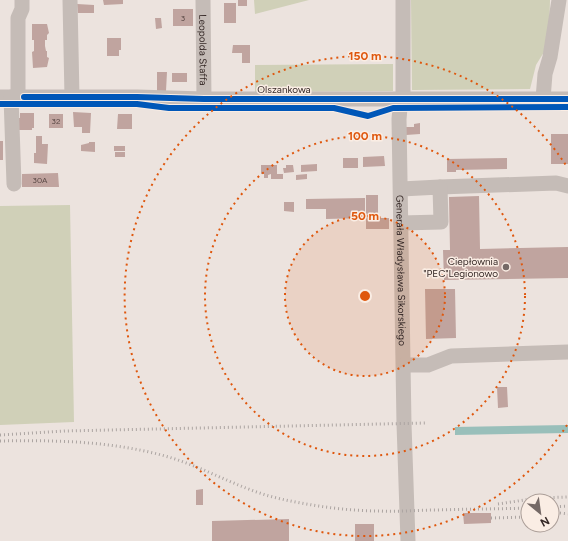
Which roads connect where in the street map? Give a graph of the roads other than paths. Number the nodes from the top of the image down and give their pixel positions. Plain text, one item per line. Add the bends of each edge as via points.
1 (22, 0) edge
2 (70, 0) edge
3 (203, 0) edge
4 (403, 0) edge
5 (559, 0) edge
6 (10, 97) edge
7 (72, 97) junction
8 (204, 99) junction
9 (403, 99) junction
10 (543, 99) junction
11 (568, 99) edge
12 (14, 184) dead end
13 (568, 186) edge
14 (440, 188) junction
15 (401, 189) junction
16 (401, 223) junction
17 (568, 352) edge
18 (404, 365) junction
19 (408, 541) edge

1 - 6 street
2 - 7 street
3 - 8 street, Leopolda Staffa
4 - 9 street, Generała Władysława Sikorskiego
5 - 10 street via 545,74
6 - 7 street, Olszankowa
6 - 12 street
7 - 8 street, Olszankowa
8 - 9 street, Olszankowa
9 - 10 street, Olszankowa
9 - 15 street, Generała Władysława Sikorskiego via 399,120
10 - 11 street, Olszankowa
13 - 14 street via 556,183
14 - 15 street
14 - 16 street via 441,222
15 - 16 street, Generała Władysława Sikorskiego
16 - 18 street, Generała Władysława Sikorskiego
17 - 18 street via 452,356 428,365
18 - 19 street, Generała Władysława Sikorskiego

